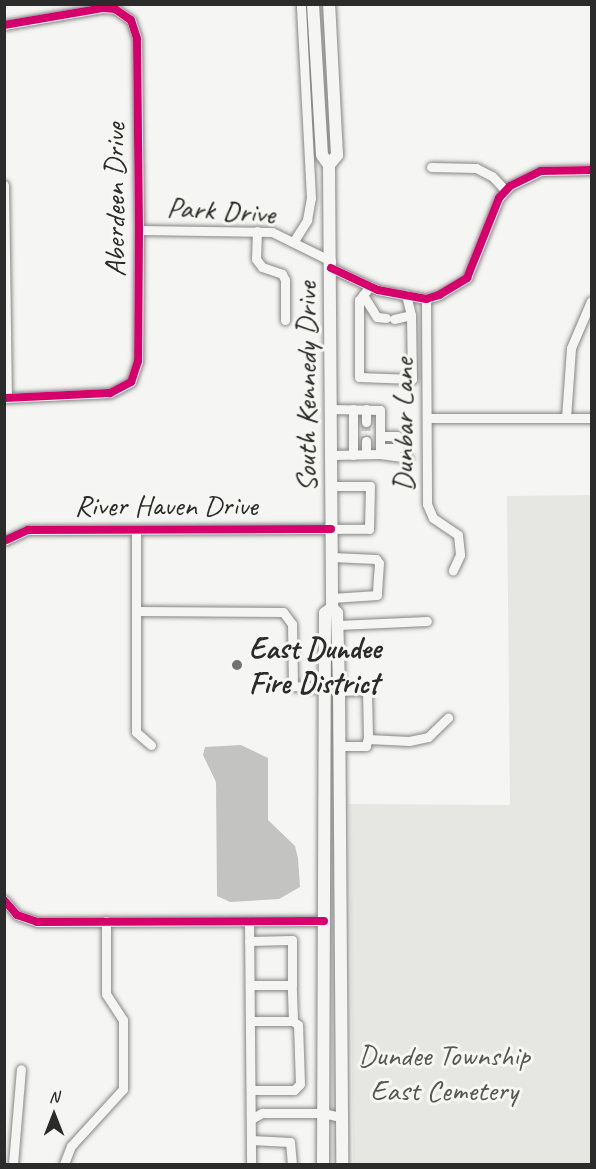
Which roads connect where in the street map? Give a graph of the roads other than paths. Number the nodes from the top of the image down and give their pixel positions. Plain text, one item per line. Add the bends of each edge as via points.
1 (301, 4) edge
2 (313, 4) edge
3 (329, 4) edge
4 (4, 25) edge
5 (329, 165) junction
6 (431, 167) dead end
7 (591, 170) edge
8 (4, 185) edge
9 (505, 190) junction
10 (139, 230) junction
11 (258, 231) junction
12 (294, 241) junction
13 (331, 265) junction
14 (370, 286) junction
15 (406, 296) junction
16 (361, 297) junction
17 (426, 300) junction
18 (591, 301) edge
19 (411, 315) junction
20 (285, 320) dead end
21 (6, 398) edge
22 (331, 409) junction
23 (353, 409) junction
24 (366, 409) junction
25 (427, 418) junction
26 (566, 418) junction
27 (591, 418) edge
28 (366, 422) tunnel mouth
29 (380, 436) junction
30 (366, 441) tunnel mouth
31 (380, 451) junction
32 (353, 454) junction
33 (366, 454) junction
34 (332, 455) junction
35 (408, 458) dead end
36 (332, 486) junction
37 (332, 529) junction
38 (136, 530) junction
39 (4, 541) edge
40 (332, 556) junction
41 (453, 570) dead end
42 (332, 603) junction
43 (136, 610) junction
44 (427, 621) dead end
45 (338, 625) junction
46 (324, 688) junction
47 (339, 691) junction
48 (448, 718) dead end
49 (368, 739) junction
50 (151, 745) dead end
51 (339, 746) junction
52 (4, 900) edge
53 (106, 921) junction
54 (249, 921) junction
55 (324, 921) junction
56 (249, 942) junction
57 (292, 985) junction
58 (250, 986) junction
59 (292, 1021) junction
60 (250, 1022) junction
61 (21, 1069) dead end
62 (251, 1090) junction
63 (323, 1113) junction
64 (341, 1117) junction
65 (252, 1119) junction
66 (251, 1140) junction
67 (13, 1164) edge
68 (64, 1164) edge
69 (252, 1164) edge
70 (292, 1164) edge
71 (323, 1164) edge
72 (342, 1164) edge

1 - 12 street via 311,198 307,220
2 - 5 main road, South Kennedy Drive via 322,155
3 - 5 main road, South Kennedy Drive via 337,155
4 - 10 street, Aberdeen Drive via 99,8 115,9 134,24
5 - 13 main road, South Kennedy Drive
6 - 9 street via 476,168 492,176
7 - 9 street via 541,171
8 - 21 street
9 - 17 street via 467,278
10 - 11 street, Park Drive
10 - 21 street, Aberdeen Drive via 138,361 136,375 128,386 110,393
11 - 12 street, Park Drive
11 - 20 street via 256,259 262,267 282,274 285,280
12 - 13 street, Park Drive
13 - 14 street, Park Drive
13 - 22 main road, South Kennedy Drive
14 - 15 street, Park Drive
14 - 16 street
15 - 17 street, Park Drive
15 - 19 street
16 - 19 street via 376,317
16 - 19 street via 358,377 412,379
17 - 25 street, Dunbar Lane
18 - 26 street via 571,348
22 - 23 street
22 - 34 main road, South Kennedy Drive
23 - 24 street
23 - 32 street
24 - 28 street
24 - 29 street via 380,410
25 - 26 street
25 - 41 street, Dunbar Lane via 427,504 434,518 458,536 460,555
26 - 27 street
29 - 31 street
29 - 31 street via 398,436 398,448
30 - 33 street
31 - 33 street
31 - 35 street
32 - 33 street
32 - 34 street
34 - 36 main road, South Kennedy Drive
36 - 37 main road, South Kennedy Drive
36 - 37 street, River Haven Drive via 370,486 369,529
37 - 38 street, River Haven Drive
37 - 40 main road, South Kennedy Drive
38 - 39 street, River Haven Drive via 28,530
38 - 43 street
40 - 42 main road, South Kennedy Drive
40 - 42 street via 379,562 377,596
42 - 45 main road, South Kennedy Drive
42 - 46 main road, South Kennedy Drive via 325,613
43 - 46 street via 283,612 293,626 293,686
43 - 50 street via 136,732
44 - 45 street
45 - 47 main road, South Kennedy Drive
46 - 55 main road, South Kennedy Drive
47 - 49 street via 367,690
47 - 51 main road, South Kennedy Drive
48 - 49 street via 428,737 410,741
49 - 51 street via 366,746
51 - 64 main road, South Kennedy Drive
52 - 53 street via 17,915 37,922
53 - 54 street
53 - 68 street via 106,994 123,1020 123,1089 71,1146
54 - 55 street
54 - 56 street
55 - 63 main road, South Kennedy Drive
56 - 57 street via 292,940
56 - 58 street
57 - 58 street
57 - 59 street
58 - 60 street
59 - 60 street
59 - 62 street via 298,1025 300,1084 294,1090
60 - 62 street
61 - 67 street
62 - 65 street
63 - 64 street
63 - 65 street via 262,1113
63 - 71 main road, South Kennedy Drive
64 - 72 main road, South Kennedy Drive
65 - 66 street
66 - 69 street
66 - 70 street via 290,1142

